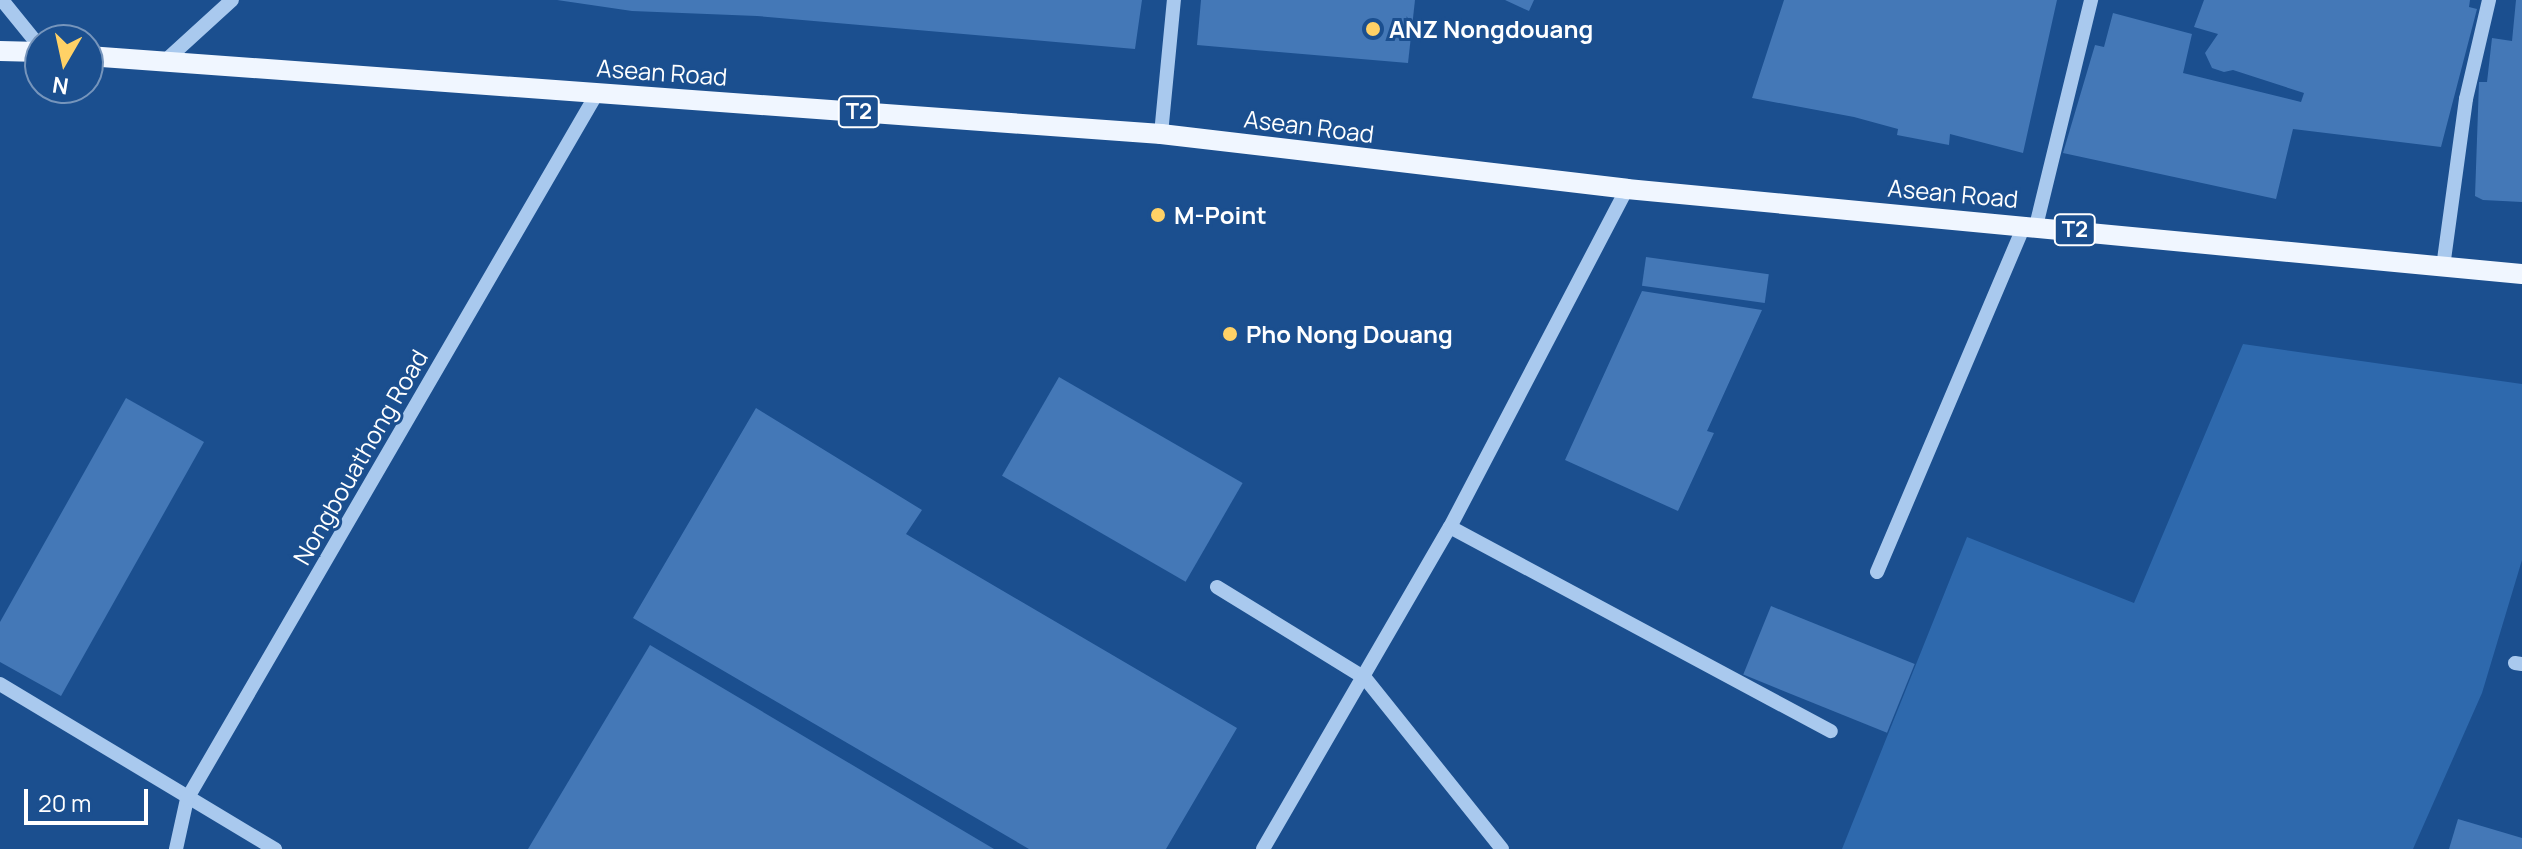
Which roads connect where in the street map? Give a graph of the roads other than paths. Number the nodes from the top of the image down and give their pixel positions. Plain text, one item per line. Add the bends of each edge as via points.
1 (2, 0) edge
2 (232, 0) edge
3 (1174, 0) edge
4 (2091, 0) edge
5 (2489, 0) edge
6 (24, 28) edge
7 (24, 50) edge
8 (0, 51) edge
9 (104, 57) edge
10 (164, 62) junction
11 (597, 93) junction
12 (1161, 134) junction
13 (1627, 189) junction
14 (2030, 226) junction
15 (2443, 267) junction
16 (2522, 274) edge
17 (1450, 527) junction
18 (1877, 572) dead end
19 (1217, 587) dead end
20 (1365, 678) junction
21 (0, 684) edge
22 (1831, 731) dead end
23 (187, 799) junction
24 (176, 849) edge
25 (275, 849) edge
26 (1263, 849) edge
27 (1502, 849) edge

1 - 6 street
2 - 10 street
3 - 12 street
4 - 14 street
5 - 15 street via 2466,99
7 - 8 main road
9 - 10 main road, Asean Road / T2
10 - 11 main road, Asean Road / T2
11 - 12 main road, Asean Road / T2
11 - 23 street, Nongbouathong Road
12 - 13 main road, Asean Road / T2
13 - 14 main road, Asean Road / T2
13 - 17 street
14 - 15 main road, Asean Road / T2
14 - 18 street
15 - 16 main road, Asean Road / T2
17 - 20 street
17 - 22 street
19 - 20 street
20 - 26 street
20 - 27 street
21 - 23 street
23 - 24 street, Nongbouathong Road
23 - 25 street

